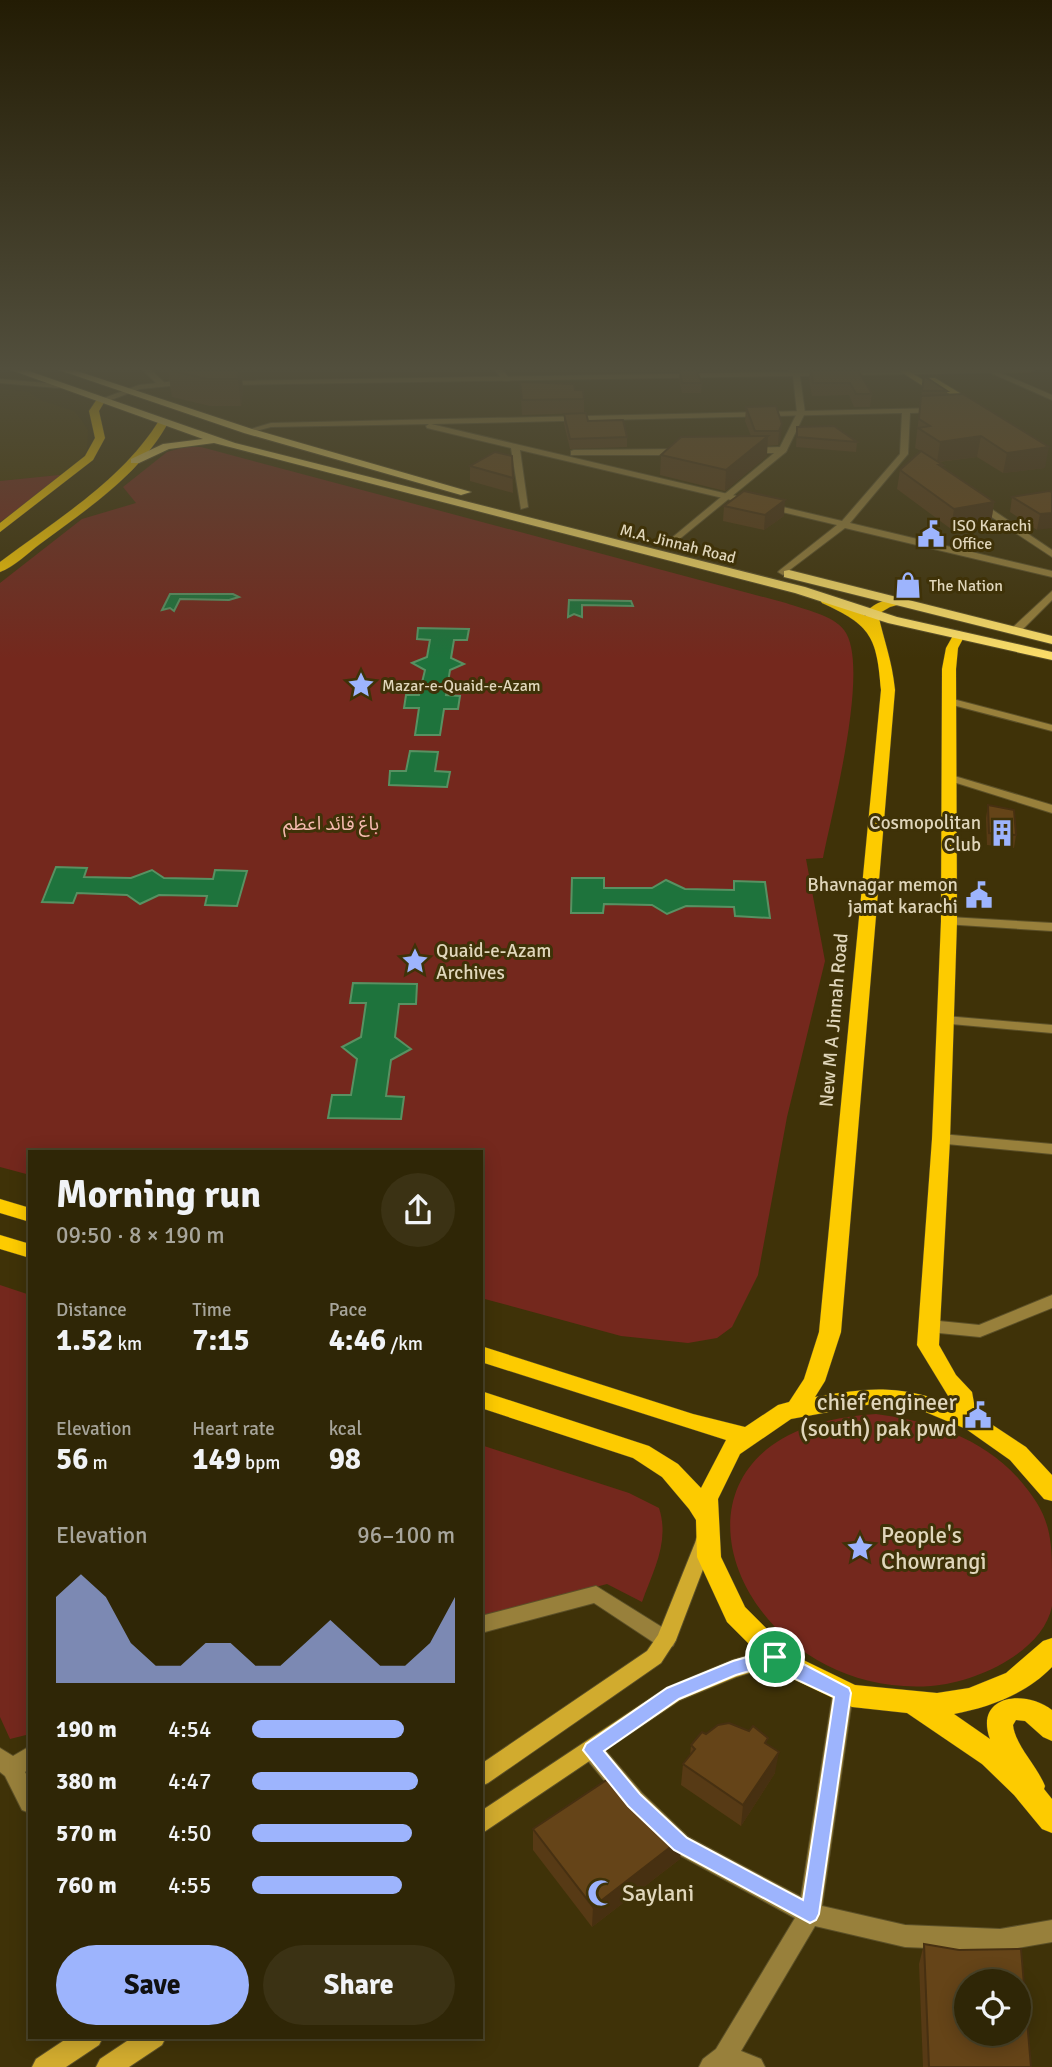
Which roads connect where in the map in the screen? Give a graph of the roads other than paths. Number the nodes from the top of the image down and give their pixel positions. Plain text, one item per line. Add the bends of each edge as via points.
1 (78, 466) edge
2 (128, 466) edge
3 (315, 466) edge
4 (366, 466) edge
5 (518, 466) edge
6 (608, 466) edge
7 (763, 466) edge
8 (893, 466) edge
9 (729, 497) junction
10 (972, 500) edge
11 (524, 507) junction
12 (844, 523) junction
13 (0, 529) edge
14 (671, 543) junction
15 (1052, 554) edge
16 (0, 568) edge
17 (783, 572) junction
18 (1052, 574) edge
19 (807, 592) joint
20 (1052, 594) edge
21 (901, 602) junction
22 (876, 614) junction
23 (1016, 631) junction
24 (959, 635) junction
25 (1052, 640) edge
26 (1052, 656) edge
27 (949, 701) junction
28 (1052, 728) edge
29 (951, 778) junction
30 (1052, 809) edge
31 (949, 921) junction
32 (1052, 927) edge
33 (945, 1020) junction
34 (1052, 1029) edge
35 (941, 1139) junction
36 (1052, 1149) edge
37 (0, 1206) edge
38 (28, 1214) edge
39 (0, 1242) edge
40 (28, 1250) edge
41 (1052, 1301) edge
42 (929, 1326) junction
43 (483, 1355) edge
44 (483, 1400) edge
45 (798, 1405) junction
46 (965, 1418) junction
47 (745, 1436) junction
48 (1050, 1487) edge
49 (705, 1513) junction
50 (704, 1542) junction
51 (483, 1624) edge
52 (666, 1640) junction
53 (1052, 1649) edge
54 (775, 1657) junction
55 (843, 1693) junction
56 (914, 1706) junction
57 (1052, 1729) edge
58 (592, 1750) junction
59 (28, 1757) edge
60 (6, 1763) edge
61 (483, 1775) edge
62 (28, 1800) edge
63 (1044, 1810) edge
64 (483, 1823) edge
65 (810, 1914) junction
66 (1052, 1931) edge
67 (88, 2039) edge
68 (151, 2039) edge
69 (718, 2062) edge
70 (44, 2067) edge
71 (108, 2067) edge
72 (753, 2067) edge

1 - 13 main road
2 - 16 main road
3 - 19 highway, M.A. Jinnah Road
4 - 11 highway, M.A. Jinnah Road
5 - 11 street
6 - 9 street
7 - 9 street
8 - 12 street
9 - 12 street
9 - 14 street
10 - 15 street
11 - 14 highway, M.A. Jinnah Road
12 - 17 street
12 - 18 street
14 - 17 highway, M.A. Jinnah Road
17 - 21 highway, M.A. Jinnah Road
19 - 22 main road via 849,611
20 - 23 street
21 - 22 main road
21 - 23 highway, M.A. Jinnah Road
22 - 24 highway
22 - 45 main road, New M A Jinnah Road via 887,681 884,764 832,1319 823,1360
23 - 25 highway, M.A. Jinnah Road
24 - 26 highway
24 - 27 main road via 950,656
27 - 28 street
27 - 29 main road
29 - 30 street
29 - 31 main road
31 - 32 street
31 - 33 main road
33 - 34 street
33 - 35 main road
35 - 36 street
35 - 42 main road
37 - 38 main road
39 - 40 main road
41 - 42 street via 980,1331
42 - 46 main road via 928,1345 948,1381 964,1398
43 - 47 main road
44 - 49 main road via 665,1464 684,1480
45 - 46 main road via 838,1396 880,1396 924,1403
45 - 47 main road
46 - 48 main road via 1011,1447
47 - 49 main road via 725,1458 711,1484
49 - 50 main road
50 - 52 main road
50 - 54 main road via 726,1602 747,1631
51 - 52 street via 596,1594
52 - 61 main road via 654,1657 621,1682
53 - 56 main road via 1019,1680 988,1695 952,1704
54 - 55 main road
54 - 58 main road via 733,1668 673,1694
55 - 56 main road
55 - 65 street
56 - 63 main road via 971,1739
57 - 63 main road via 1036,1712 1018,1707 1002,1715 998,1726
58 - 64 main road
58 - 65 street via 634,1800 680,1844
59 - 60 street
60 - 62 street
65 - 66 street via 905,1936 1000,1940
65 - 69 street
67 - 70 main road
68 - 71 main road
69 - 72 street

